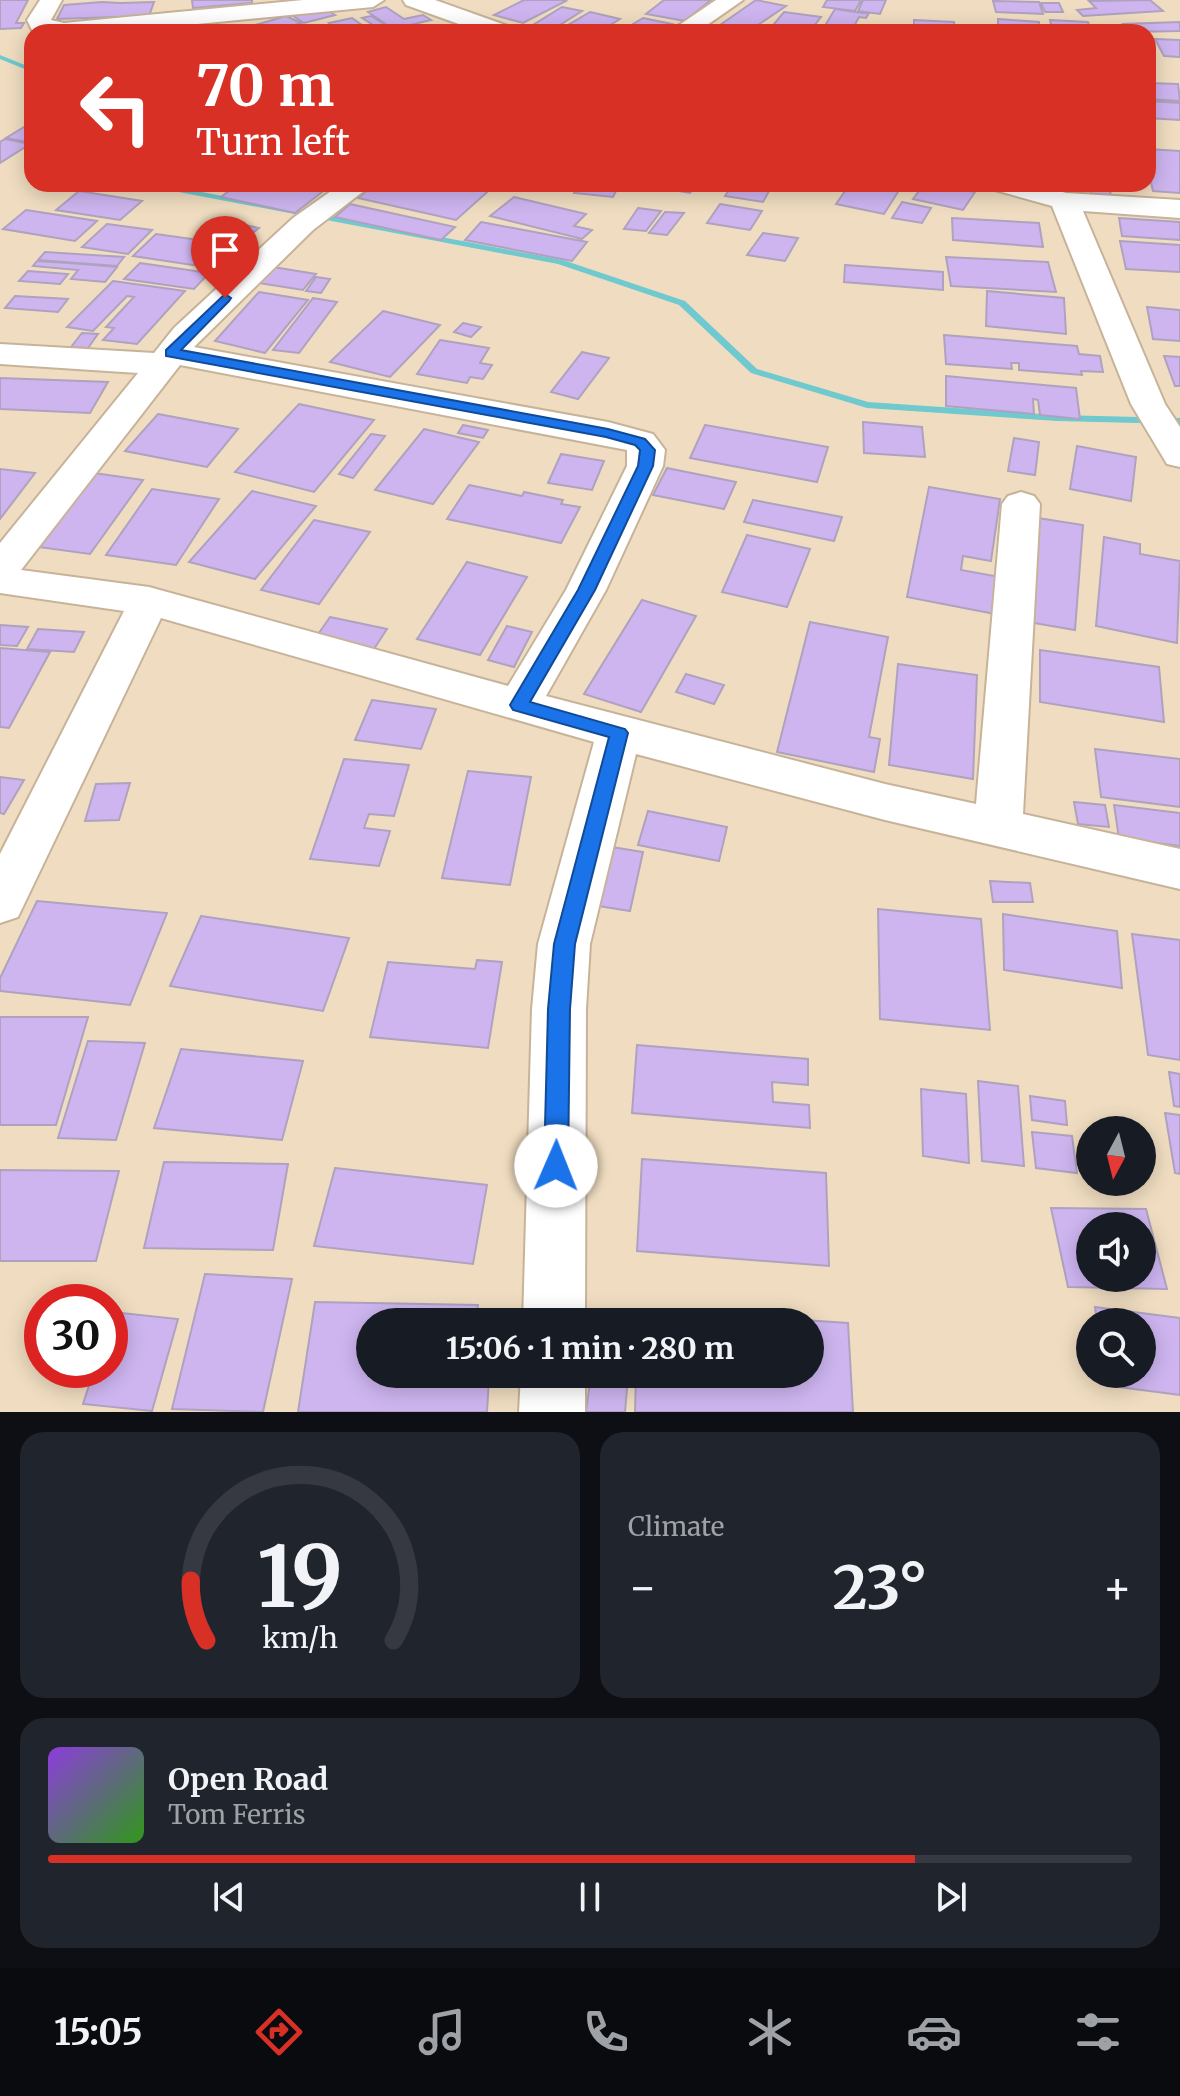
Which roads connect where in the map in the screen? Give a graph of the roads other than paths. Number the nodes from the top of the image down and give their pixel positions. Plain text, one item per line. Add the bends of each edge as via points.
1 (51, 0) edge
2 (373, 0) edge
3 (414, 0) edge
4 (732, 0) edge
5 (486, 6) dead end
6 (462, 18) junction
7 (40, 24) edge
8 (126, 24) edge
9 (480, 24) edge
10 (694, 24) edge
11 (348, 192) edge
12 (1033, 192) edge
13 (1064, 201) junction
14 (1180, 209) edge
15 (0, 354) edge
16 (166, 358) junction
17 (1175, 448) edge
18 (1021, 504) dead end
19 (0, 569) edge
20 (0, 580) edge
21 (149, 601) junction
22 (519, 705) junction
23 (619, 733) junction
24 (998, 827) junction
25 (1180, 869) edge
26 (0, 903) edge
27 (554, 1308) edge
28 (553, 1388) edge
29 (552, 1412) edge

1 - 7 street
2 - 8 street
3 - 6 street
4 - 10 street
5 - 6 street
6 - 9 street
11 - 16 street via 313,217
12 - 13 street
13 - 14 street
13 - 17 street via 1148,404
15 - 16 street
16 - 19 street
16 - 22 street via 640,442 647,450 645,466 586,590
18 - 24 street
20 - 21 street
21 - 22 street
21 - 26 street
22 - 23 street
23 - 24 street
23 - 27 street via 564,944
24 - 25 street
28 - 29 street

